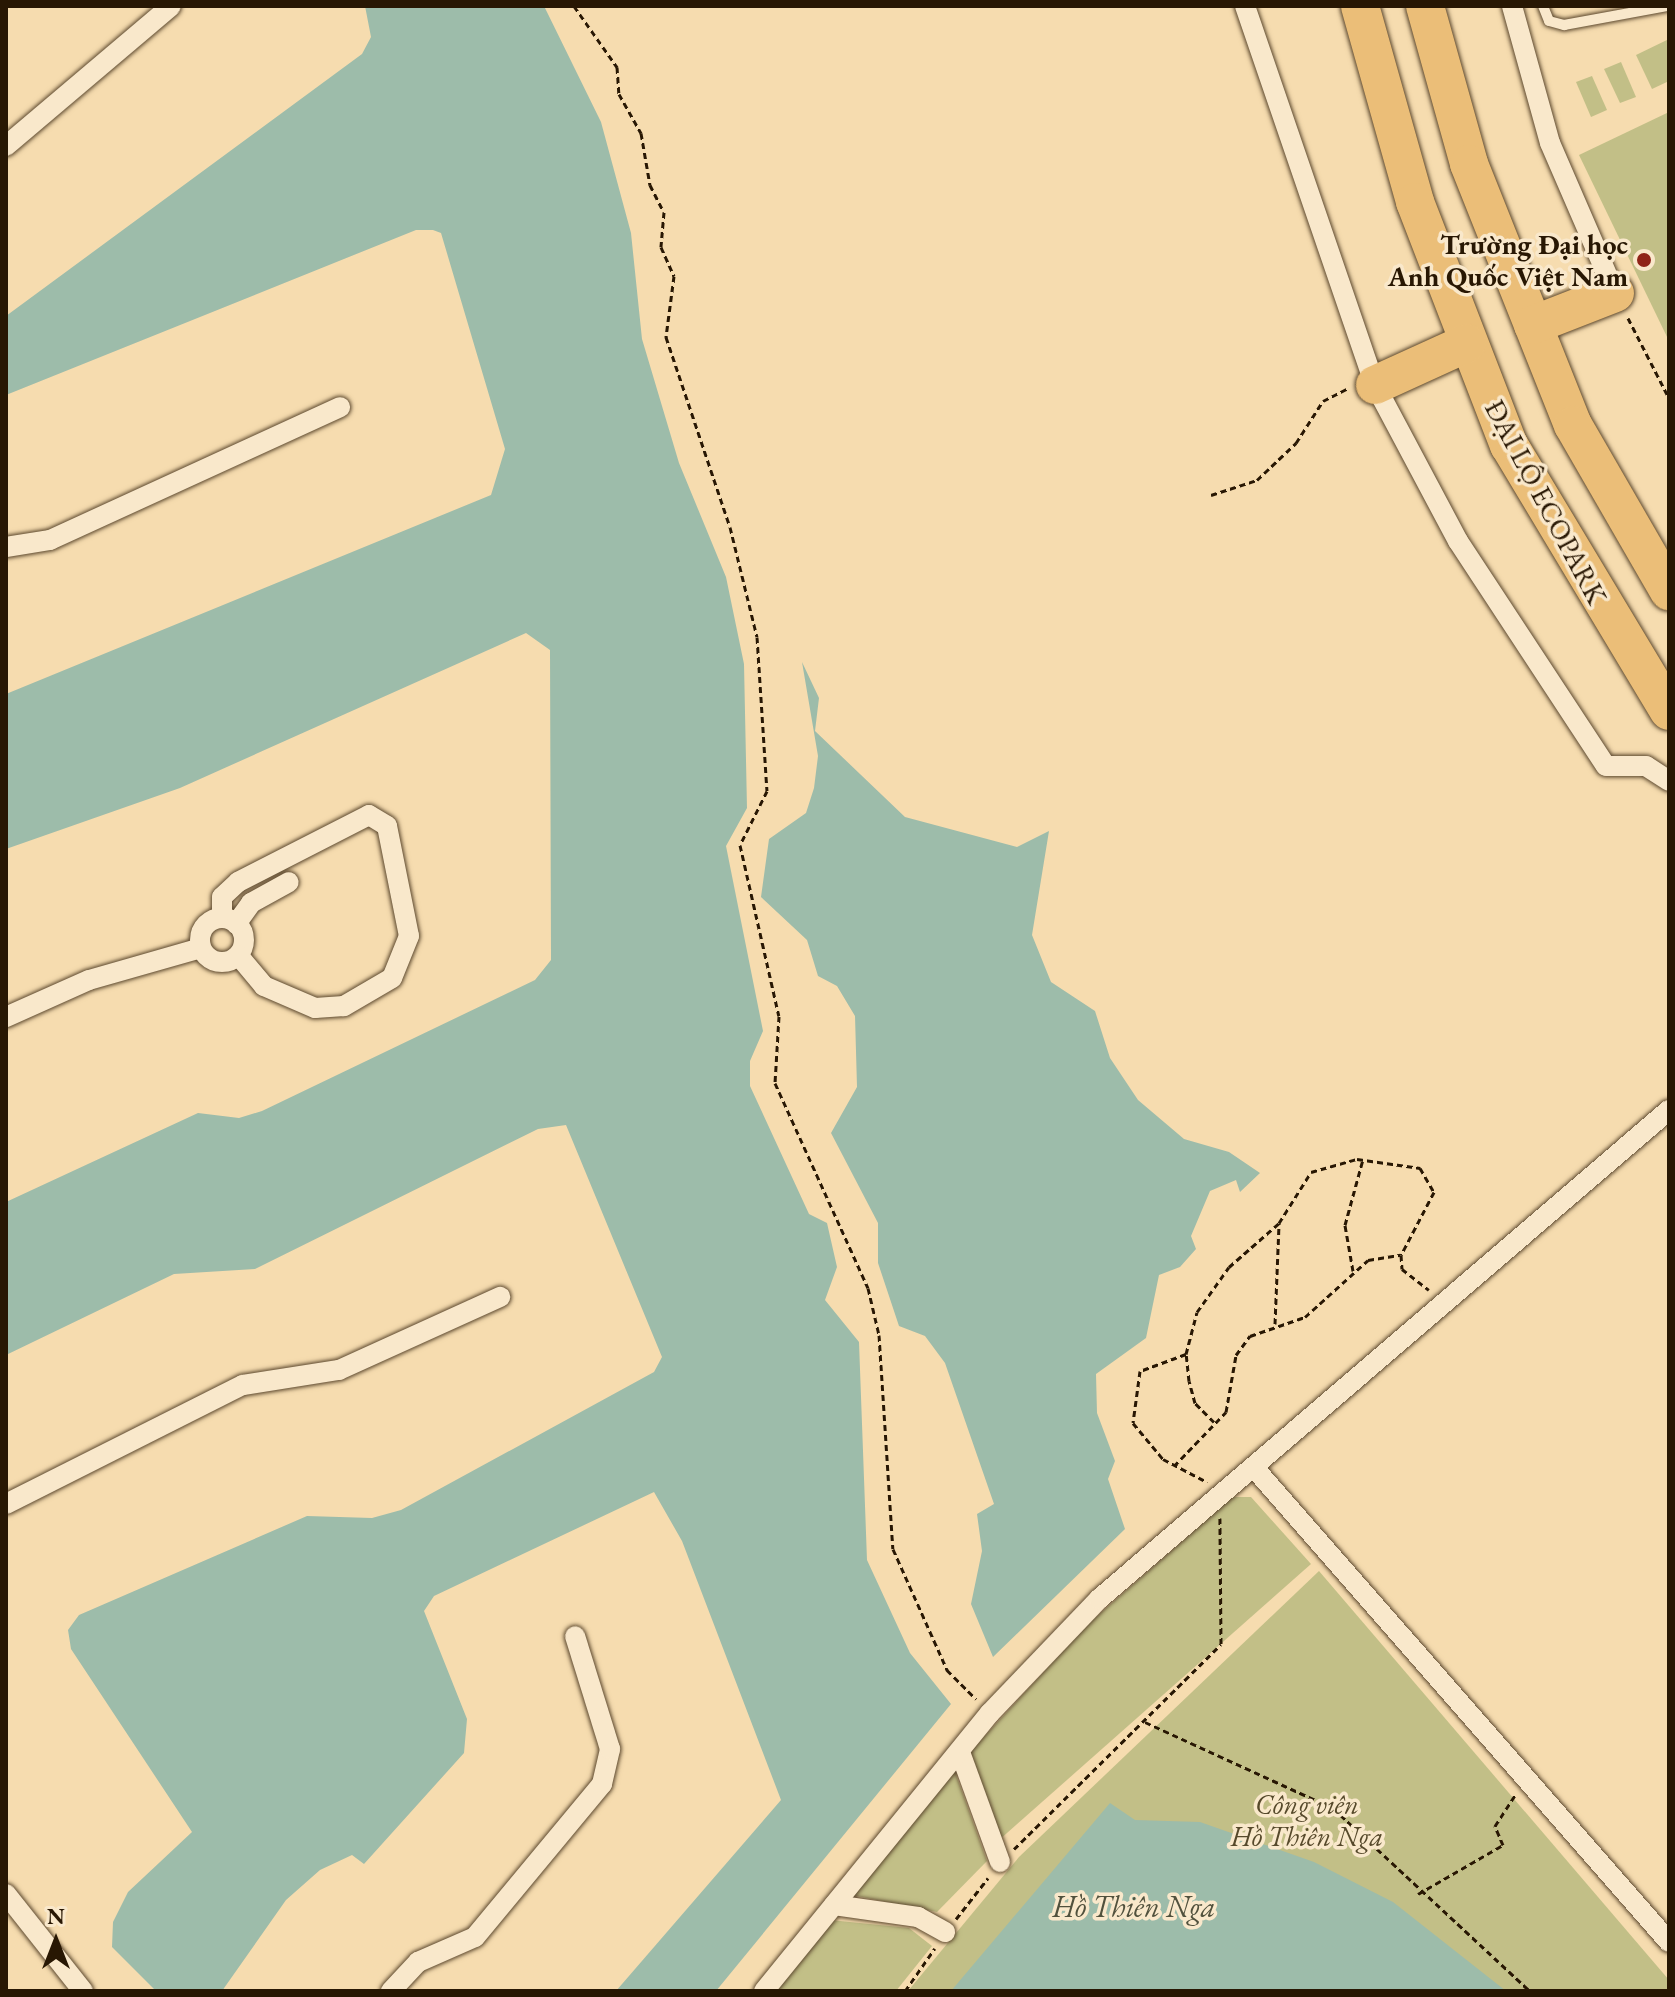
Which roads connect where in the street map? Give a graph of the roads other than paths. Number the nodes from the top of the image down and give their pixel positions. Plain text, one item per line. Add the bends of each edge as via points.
1 (171, 6) edge
2 (1245, 6) edge
3 (1360, 6) edge
4 (1425, 6) edge
5 (1512, 6) edge
6 (1543, 6) edge
7 (1668, 6) edge
8 (6, 146) edge
9 (1615, 293) joint
10 (1533, 325) junction
11 (1467, 343) junction
12 (1375, 385) junction
13 (340, 407) dead end
14 (6, 547) edge
15 (1669, 591) edge
16 (1669, 711) edge
17 (1669, 781) edge
18 (289, 882) dead end
19 (229, 921) junction
20 (201, 948) junction
21 (238, 955) junction
22 (6, 1017) edge
23 (1669, 1110) edge
24 (500, 1297) dead end
25 (1256, 1470) junction
26 (6, 1504) edge
27 (575, 1636) dead end
28 (960, 1752) junction
29 (1000, 1862) road end
30 (6, 1894) edge
31 (834, 1905) junction
32 (945, 1932) road end
33 (1669, 1942) edge
34 (70, 1987) edge
35 (391, 1991) edge
36 (764, 1991) edge

1 - 8 street
2 - 12 street
3 - 11 highway, ĐẠI LỘ ECOPARK via 1415,202
4 - 10 highway via 1469,164
5 - 9 street via 1550,143
6 - 7 lane via 1549,21 1564,25
9 - 10 highway
10 - 15 highway via 1573,425
11 - 12 highway
11 - 16 highway, ĐẠI LỘ ECOPARK via 1555,531
12 - 17 street via 1458,541 1606,766 1646,766
13 - 14 street via 50,540
18 - 19 street
19 - 20 street via 203,929
19 - 21 street via 244,943
19 - 21 street via 222,897 238,882 369,815 387,826 409,936 392,978 344,1006 315,1008 264,986
20 - 21 street via 219,962
20 - 22 street via 89,980
23 - 25 street
24 - 26 street via 339,1370 243,1385
25 - 28 street via 1220,1491 1099,1599 990,1713
25 - 33 street
27 - 35 street via 610,1749 602,1784 475,1937 418,1962
28 - 29 street
28 - 31 street
30 - 34 street
31 - 32 street via 918,1917
31 - 36 street

